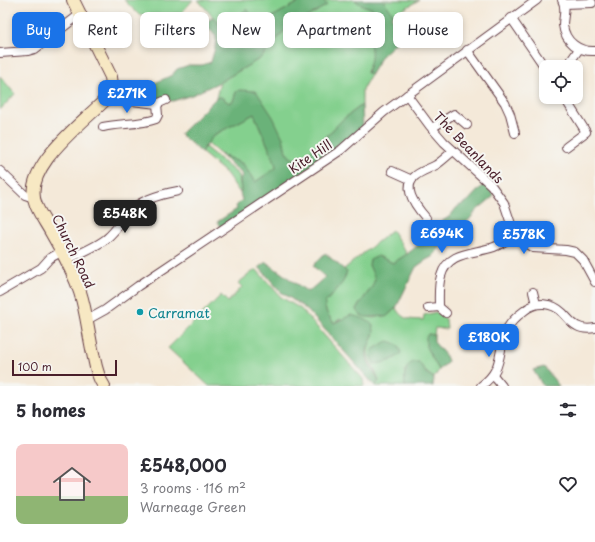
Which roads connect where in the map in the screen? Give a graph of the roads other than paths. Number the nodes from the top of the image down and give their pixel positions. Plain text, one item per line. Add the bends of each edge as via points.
1 (73, 0) edge
2 (537, 0) edge
3 (563, 2) edge
4 (592, 3) dead end
5 (78, 12) edge
6 (511, 18) junction
7 (73, 20) edge
8 (96, 48) edge
9 (579, 49) junction
10 (467, 50) junction
11 (595, 51) edge
12 (0, 53) edge
13 (540, 60) edge
14 (571, 60) edge
15 (112, 89) junction
16 (407, 95) junction
17 (166, 100) dead end
18 (157, 104) junction
19 (568, 104) edge
20 (467, 126) dead end
21 (103, 127) dead end
22 (432, 128) junction
23 (515, 133) dead end
24 (566, 146) dead end
25 (453, 151) junction
26 (0, 171) edge
27 (392, 171) dead end
28 (412, 180) junction
29 (178, 191) dead end
30 (34, 198) junction
31 (426, 218) dead end
32 (515, 234) junction
33 (63, 256) junction
34 (595, 282) edge
35 (0, 292) edge
36 (533, 292) dead end
37 (533, 305) junction
38 (439, 307) junction
39 (428, 308) dead end
40 (446, 313) dead end
41 (87, 320) junction
42 (595, 328) edge
43 (493, 375) junction
44 (104, 386) edge
45 (481, 386) edge
46 (502, 386) edge

1 - 5 street
2 - 6 street, Kite Hill
3 - 4 street
3 - 9 street via 565,31
6 - 10 street, Kite Hill
6 - 13 street
7 - 12 street via 35,49
8 - 15 street via 109,73
9 - 11 street
9 - 14 street
10 - 16 street, Kite Hill
10 - 23 street via 506,103
15 - 18 street via 132,101
15 - 30 street via 106,99 42,165 34,186
16 - 22 street, The Beanlands
16 - 41 street, Kite Hill via 341,150
17 - 18 street
18 - 21 street via 156,119
19 - 24 street via 586,132
20 - 22 street via 454,114
22 - 25 street, The Beanlands
25 - 28 street
25 - 32 street, The Beanlands via 491,185 506,206
26 - 30 street via 25,195
27 - 28 street
28 - 31 street via 411,196
29 - 33 street via 139,204 116,231 102,242
30 - 33 street, Church Road
32 - 34 street via 521,242 533,248 575,252 583,260
32 - 38 street via 493,247 449,261 441,276
33 - 35 street via 50,258 42,268
33 - 41 street, Church Road via 80,292
36 - 37 street
37 - 42 street via 546,304 561,311 579,327
37 - 43 street via 513,320 507,329 500,360
38 - 39 street
38 - 40 street
41 - 44 street, Church Road via 95,364
43 - 45 street
43 - 46 street

